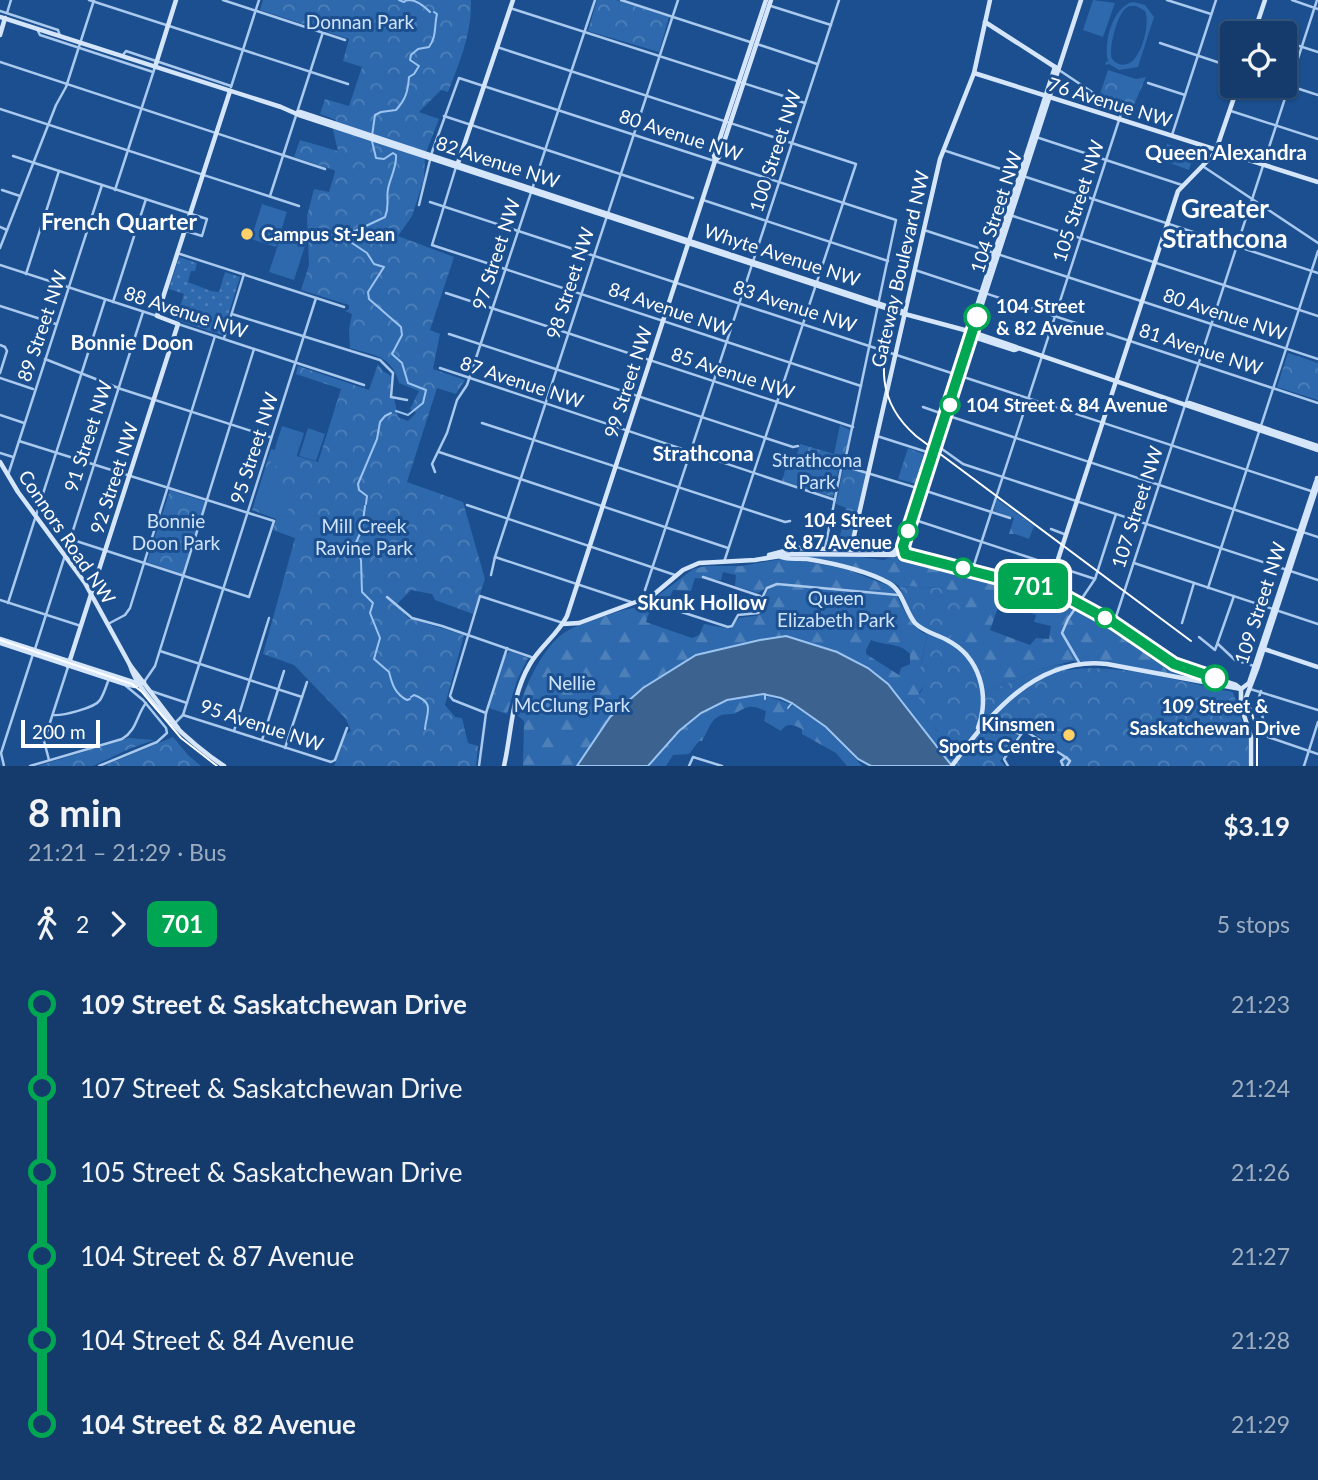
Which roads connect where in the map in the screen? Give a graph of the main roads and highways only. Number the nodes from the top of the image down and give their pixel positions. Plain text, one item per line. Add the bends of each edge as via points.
1 (176, 0) edge
2 (513, 0) edge
3 (757, 0) edge
4 (990, 0) edge
5 (1081, 0) edge
6 (1265, 0) edge
7 (767, 2) edge
8 (4, 16) edge
9 (1260, 21) edge
10 (985, 22) junction
11 (0, 35) edge
12 (155, 67) junction
13 (1056, 68) junction
14 (974, 74) junction
15 (230, 88) junction
16 (1046, 98) junction
17 (1234, 98) edge
18 (1217, 149) junction
19 (457, 165) junction
20 (1318, 182) edge
21 (689, 241) junction
22 (905, 312) junction
23 (178, 324) joint
24 (970, 334) junction
25 (1116, 382) junction
26 (1318, 448) edge
27 (0, 462) edge
28 (1318, 477) edge
29 (1315, 492) edge
30 (910, 519) junction
31 (34, 523) road end
32 (41, 524) junction
33 (903, 546) junction
34 (804, 549) junction
35 (851, 549) junction
36 (892, 551) junction
37 (864, 553) junction
38 (899, 553) junction
39 (907, 555) junction
40 (790, 557) junction
41 (745, 561) junction
42 (95, 582) junction
43 (85, 583) junction
44 (1048, 590) junction
45 (92, 594) junction
46 (97, 605) junction
47 (88, 606) junction
48 (563, 623) junction
49 (0, 641) edge
50 (1262, 648) junction
51 (34, 652) junction
52 (70, 660) junction
53 (68, 666) junction
54 (131, 667) junction
55 (1318, 667) edge
56 (126, 679) junction
57 (142, 683) junction
58 (1241, 689) junction
59 (176, 726) junction
60 (1250, 732) junction
61 (974, 735) junction
62 (224, 766) edge
63 (504, 766) edge
64 (952, 766) edge
65 (1251, 766) edge

1 - 12 main road
2 - 19 main road
3 - 7 main road
4 - 10 main road, Gateway Boulevard NW
5 - 13 main road, 104 Street NW
6 - 9 main road
7 - 21 main road, 99 Street NW
8 - 11 main road
8 - 12 main road, 82 Avenue NW
10 - 13 main road
10 - 14 main road, Gateway Boulevard NW
12 - 15 main road, 82 Avenue NW
13 - 16 main road, 104 Street NW
14 - 16 main road, 76 Avenue NW
14 - 22 main road, Gateway Boulevard NW via 943,150
15 - 19 main road, 82 Avenue NW
15 - 23 main road, 88 Avenue NW via 157,316
16 - 18 main road, 76 Avenue NW
16 - 24 main road, 104 Street NW
17 - 18 main road
18 - 20 main road, 76 Avenue NW
18 - 25 main road via 1182,185
19 - 21 main road, 82 Avenue NW
21 - 22 main road, Whyte Avenue NW
21 - 48 main road, 99 Street NW
22 - 24 main road, Whyte Avenue NW
22 - 35 main road, Gateway Boulevard NW
23 - 42 main road, 92 Street NW
24 - 25 main road, Whyte Avenue NW
24 - 30 main road, 104 Street NW
25 - 26 main road, Whyte Avenue NW
25 - 44 main road
27 - 32 main road, Connors Road NW
28 - 29 main road, 109 Street NW
29 - 50 main road, 109 Street NW
30 - 33 main road, 104 Street NW
30 - 36 main road, 104 Street NW via 899,547
31 - 32 main road
32 - 43 main road, Connors Road NW
33 - 38 main road, 104 Street NW
33 - 39 main road
34 - 35 main road
34 - 40 main road via 791,552
34 - 41 main road
35 - 36 main road
35 - 37 main road
36 - 38 main road
37 - 38 main road
37 - 40 main road
38 - 39 main road
39 - 44 main road
40 - 41 main road
40 - 61 main road via 844,567 887,582 916,624 967,656 982,686 981,718
41 - 48 main road via 688,566 656,593 579,623
42 - 43 main road
42 - 45 main road, 92 Street NW
43 - 45 main road, Connors Road NW
44 - 58 main road, bridge via 1089,608 1174,664
45 - 46 main road, Connors Road NW
45 - 47 main road, 92 Street NW
46 - 47 main road
46 - 54 main road, Connors Road NW
47 - 52 main road, 92 Street NW
48 - 63 main road, 99 Street NW via 522,678
49 - 51 main road
50 - 55 main road
50 - 58 main road, 109 Street NW via 1247,686
50 - 60 main road, 109 Street NW via 1243,709
51 - 52 main road
51 - 53 main road
52 - 53 main road, 92 Street NW
52 - 56 main road
53 - 57 main road via 130,685
54 - 56 main road via 131,677
54 - 57 main road, Connors Road NW
56 - 57 main road
57 - 59 main road, Connors Road NW
57 - 59 main road, Connors Road NW
58 - 60 main road, 109 Street NW via 1241,713
58 - 61 main road via 1107,664 1080,664 1041,676
59 - 62 main road, Connors Road NW
60 - 65 main road, 109 Street NW
61 - 64 main road

